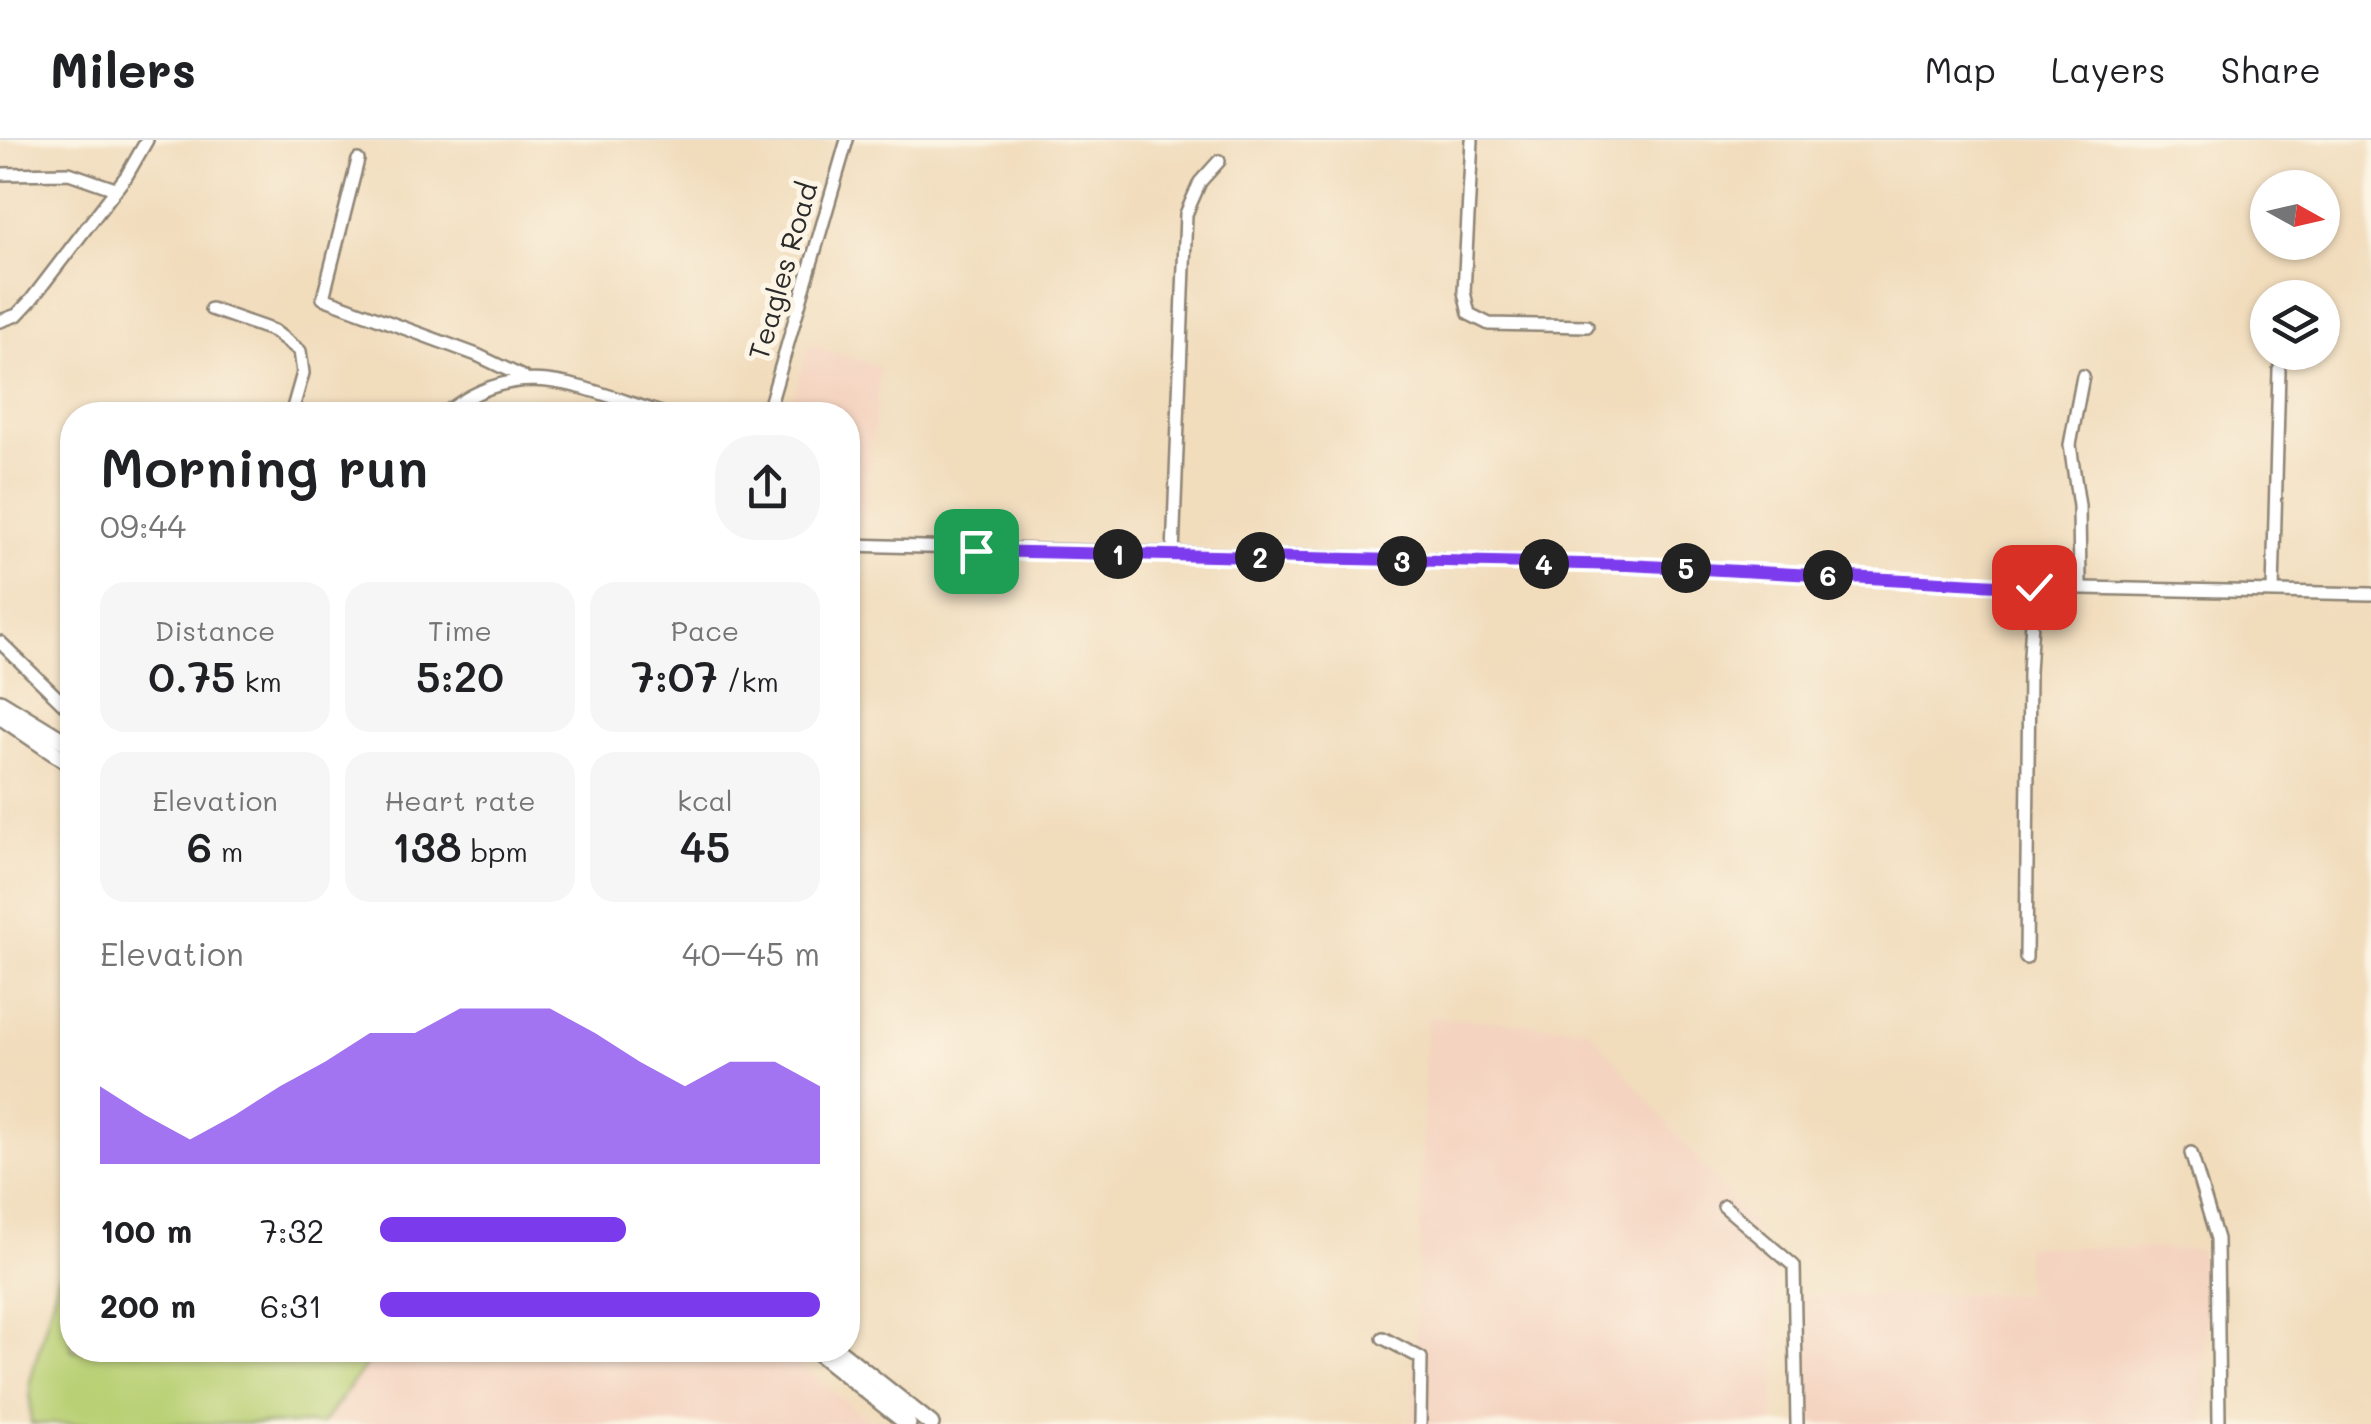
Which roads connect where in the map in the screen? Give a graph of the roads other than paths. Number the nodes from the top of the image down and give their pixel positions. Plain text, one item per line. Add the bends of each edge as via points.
1 (147, 140) edge
2 (848, 140) edge
3 (1472, 140) edge
4 (358, 160) dead end
5 (1219, 161) dead end
6 (0, 174) edge
7 (116, 189) junction
8 (211, 308) dead end
9 (0, 321) edge
10 (1588, 326) dead end
11 (2280, 370) dead end
12 (2083, 376) dead end
13 (523, 377) junction
14 (295, 402) edge
15 (464, 402) edge
16 (624, 402) edge
17 (771, 402) edge
18 (860, 545) edge
19 (1173, 554) junction
20 (2034, 587) junction
21 (2080, 587) junction
22 (2272, 591) junction
23 (2371, 594) edge
24 (0, 642) edge
25 (60, 700) edge
26 (0, 702) edge
27 (0, 716) edge
28 (60, 739) edge
29 (60, 757) edge
30 (2026, 958) dead end
31 (2190, 1153) dead end
32 (1724, 1206) dead end
33 (1383, 1338) dead end
34 (830, 1362) edge
35 (853, 1362) edge
36 (908, 1424) edge
37 (931, 1424) edge
38 (1420, 1424) edge
39 (1797, 1424) edge
40 (2219, 1424) edge

1 - 7 street
2 - 17 street, Teagles Road
3 - 10 street via 1464,292 1469,314 1489,324
4 - 13 street via 323,298
5 - 19 street via 1200,182 1186,214
6 - 7 street via 70,173
7 - 9 street via 31,300
8 - 14 street via 274,331 300,351 303,372
11 - 22 street
12 - 21 street via 2070,445
13 - 15 street
13 - 16 street
18 - 19 street
19 - 20 street via 1628,565
20 - 21 street
20 - 30 street
21 - 22 street
22 - 23 street
24 - 25 street
26 - 28 main road
27 - 29 main road
31 - 40 street via 2217,1239
32 - 39 street via 1794,1266
33 - 38 street via 1421,1358
34 - 36 main road
35 - 37 main road

